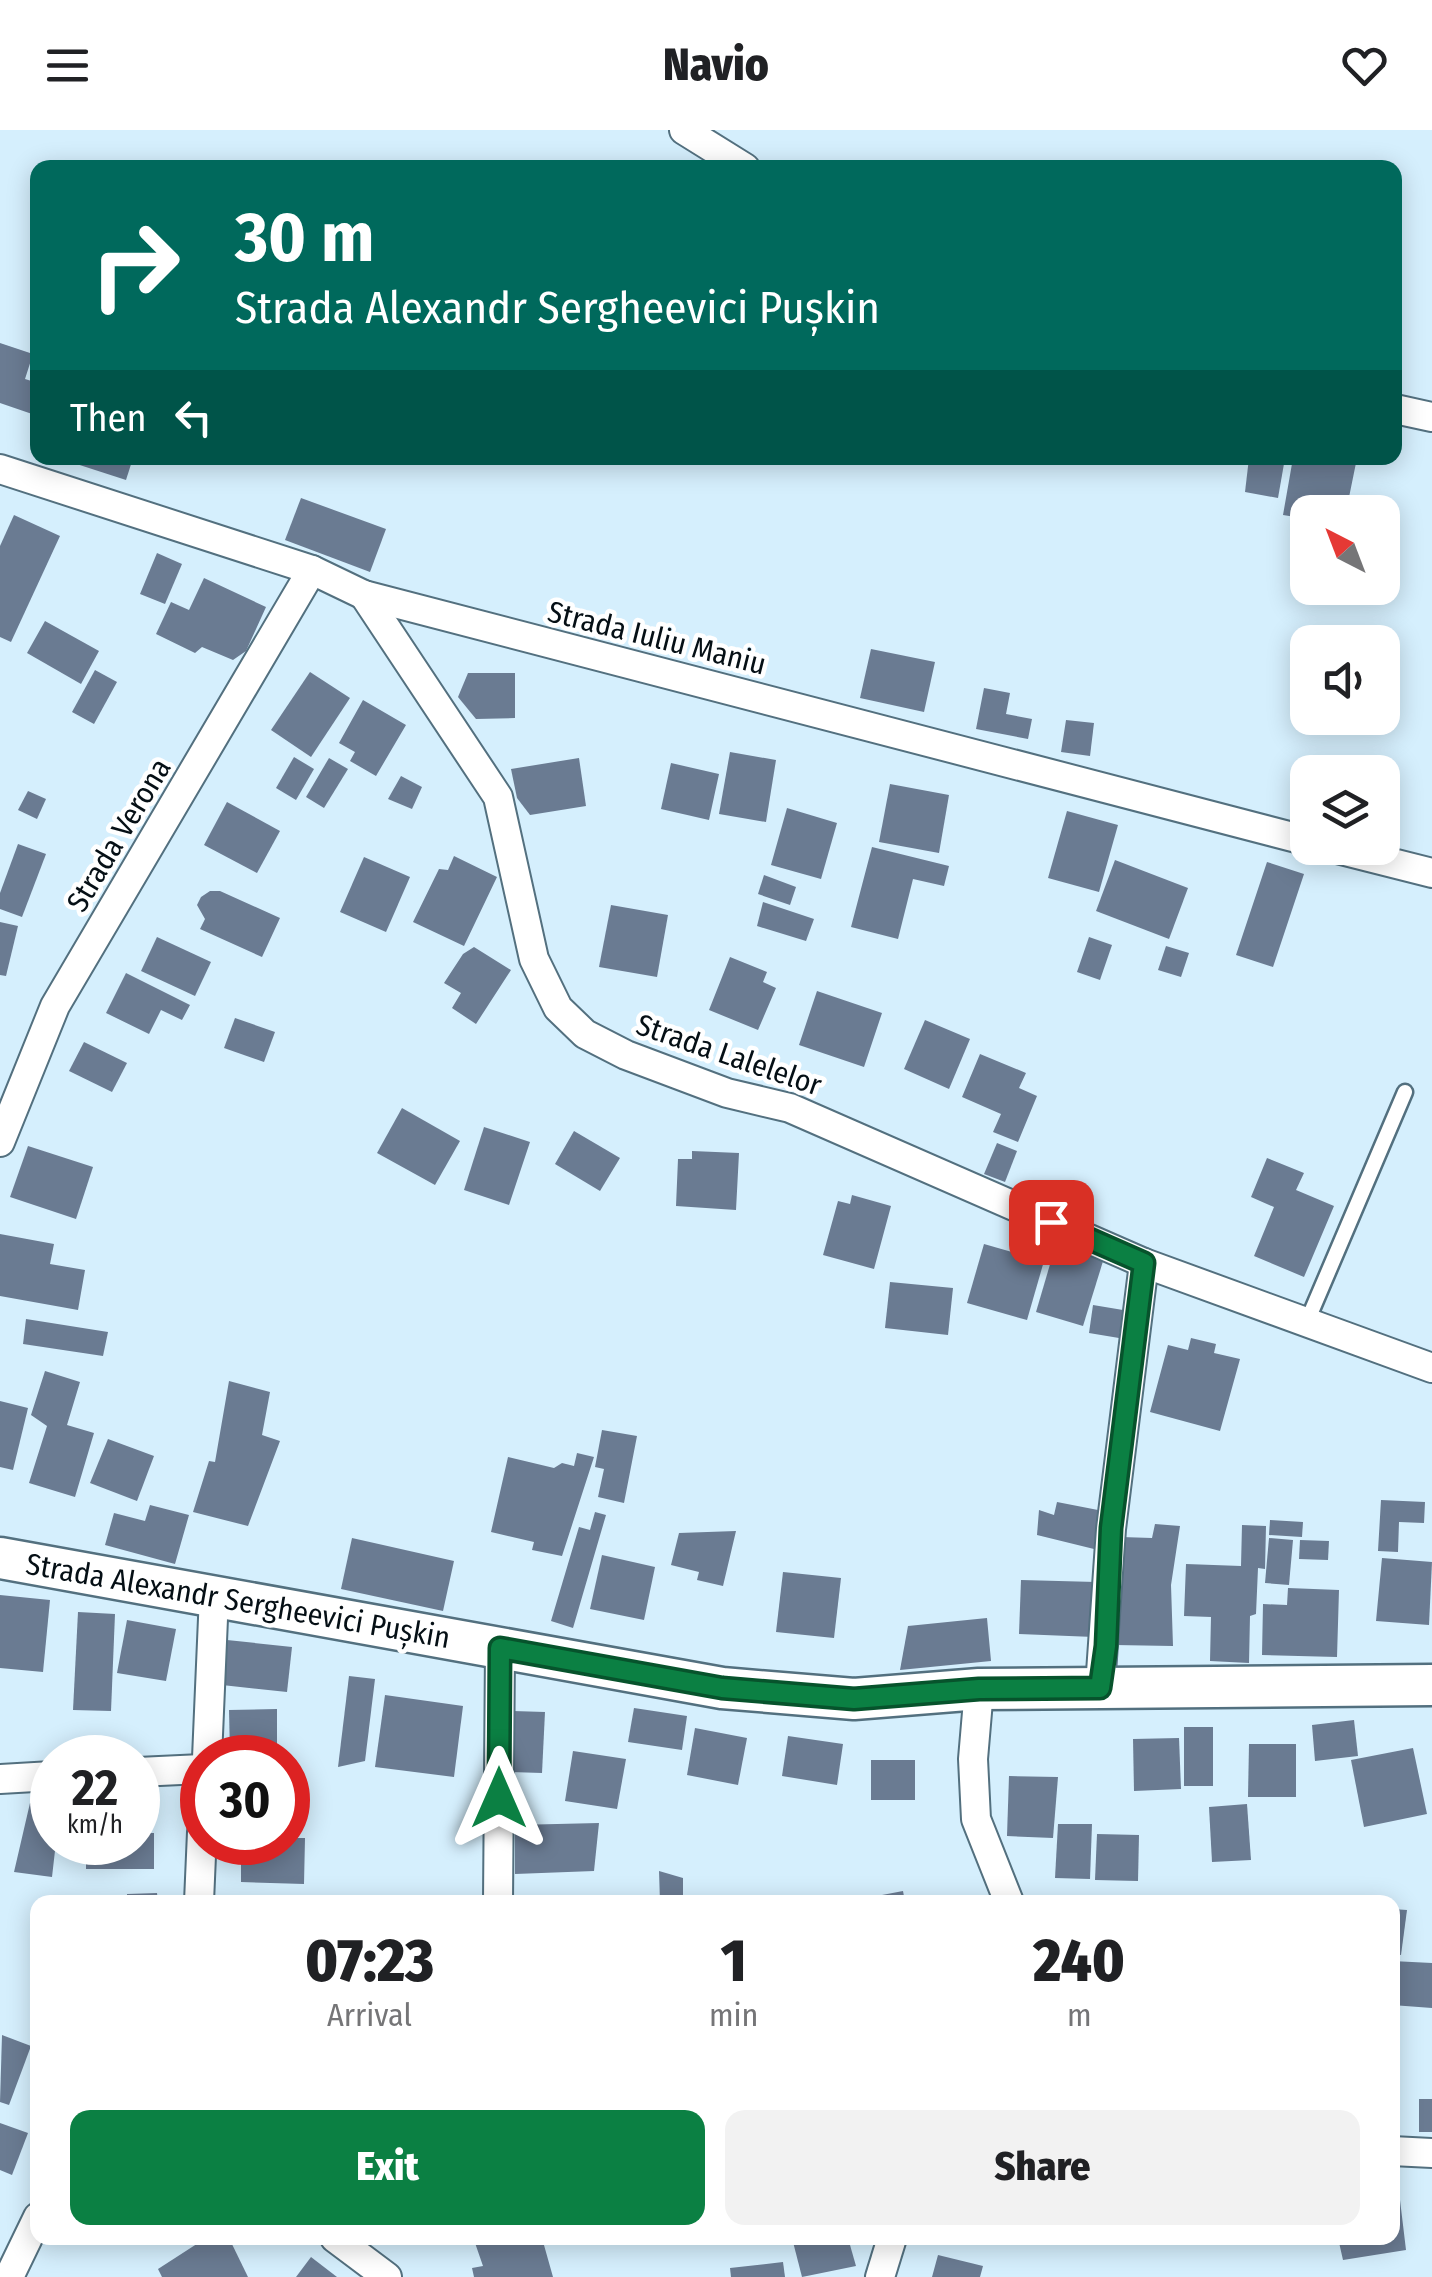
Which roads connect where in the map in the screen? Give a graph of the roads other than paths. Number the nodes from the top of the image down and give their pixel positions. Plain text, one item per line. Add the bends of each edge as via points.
1 (684, 130) edge
2 (731, 160) edge
3 (1402, 411) edge
4 (1432, 417) edge
5 (0, 469) edge
6 (312, 570) junction
7 (364, 596) junction
8 (1290, 836) edge
9 (1400, 865) edge
10 (1432, 873) edge
11 (1405, 1092) dead end
12 (0, 1142) edge
13 (1144, 1263) junction
14 (1306, 1325) junction
15 (1432, 1368) edge
16 (0, 1558) edge
17 (214, 1595) junction
18 (500, 1648) junction
19 (1432, 1685) edge
20 (1100, 1688) junction
21 (979, 1689) junction
22 (208, 1735) edge
23 (30, 1777) edge
24 (0, 1779) edge
25 (201, 1865) edge
26 (199, 1895) edge
27 (498, 1895) edge
28 (1006, 1895) edge
29 (1400, 2152) edge
30 (1432, 2152) edge
31 (30, 2233) edge
32 (344, 2245) edge
33 (890, 2245) edge
34 (9, 2277) edge
35 (387, 2277) edge
36 (880, 2277) edge

1 - 2 street
3 - 4 street
5 - 6 street, Strada Iuliu Maniu
6 - 7 street, Strada Iuliu Maniu
6 - 12 street, Strada Verona via 56,1006
7 - 8 street, Strada Iuliu Maniu
7 - 13 street, Strada Lalelelor via 498,798 534,959 558,1008 585,1034 727,1093 790,1108
9 - 10 street
11 - 14 lane
13 - 14 street, Strada Lalelelor
13 - 20 street via 1111,1528
14 - 15 street, Strada Lalelelor
16 - 17 street, Strada Alexandr Sergheevici Pușkin
17 - 18 street, Strada Alexandr Sergheevici Pușkin
17 - 22 street
18 - 21 street, Strada Alexandr Sergheevici Pușkin via 722,1688 854,1699
18 - 27 street
19 - 20 street, Strada Alexandr Sergheevici Pușkin
20 - 21 street, Strada Alexandr Sergheevici Pușkin
21 - 28 street via 976,1819
23 - 24 street
25 - 26 street
29 - 30 street
31 - 34 street
32 - 35 street
33 - 36 street

